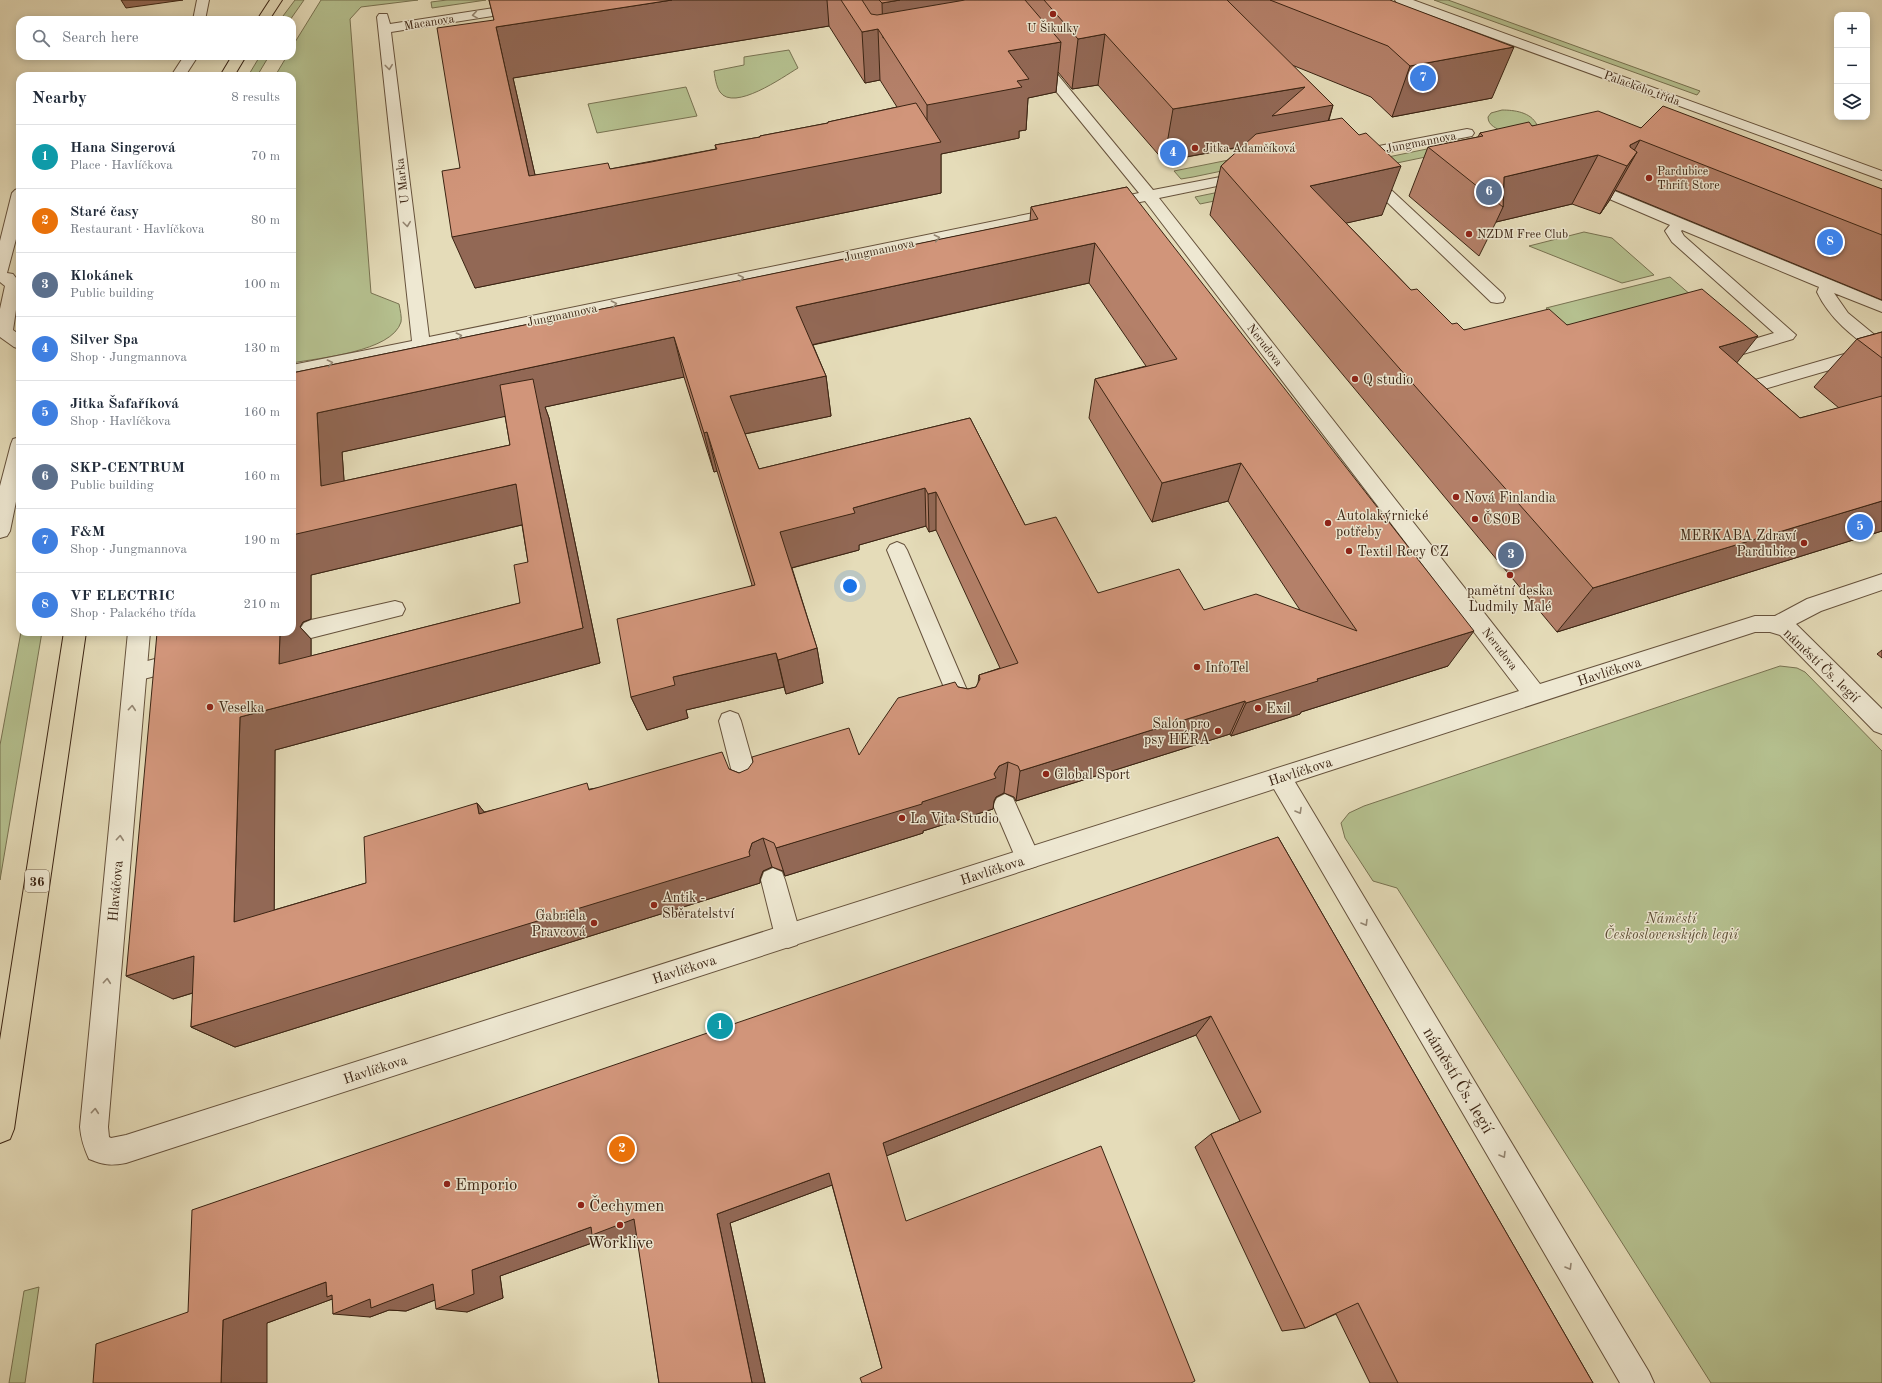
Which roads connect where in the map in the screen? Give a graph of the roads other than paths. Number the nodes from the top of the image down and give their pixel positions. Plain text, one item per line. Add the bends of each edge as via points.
1 (203, 0) edge
2 (276, 0) edge
3 (569, 0) edge
4 (1401, 0) edge
5 (200, 16) edge
6 (265, 16) edge
7 (383, 23) joint
8 (1027, 47) edge
9 (188, 60) edge
10 (237, 60) edge
11 (180, 72) edge
12 (229, 72) edge
13 (1467, 133) dead end
14 (1262, 173) edge
15 (1882, 176) edge
16 (1149, 195) junction
17 (1612, 195) edge
18 (1095, 206) edge
19 (16, 208) edge
20 (1072, 211) edge
21 (1678, 223) junction
22 (0, 272) edge
23 (0, 276) edge
24 (1828, 285) junction
25 (1496, 298) dead end
26 (1882, 307) edge
27 (16, 340) edge
28 (421, 344) junction
29 (1882, 349) edge
30 (296, 370) edge
31 (1754, 386) junction
32 (1771, 396) edge
33 (16, 458) edge
34 (0, 531) edge
35 (897, 550) dead end
36 (1882, 582) edge
37 (395, 609) dead end
38 (1778, 624) junction
39 (311, 629) dead end
40 (74, 636) edge
41 (139, 636) edge
42 (194, 658) edge
43 (136, 672) junction
44 (1535, 695) junction
45 (966, 712) edge
46 (730, 721) dead end
47 (1882, 724) edge
48 (1279, 777) junction
49 (749, 792) edge
50 (1005, 805) dead end
51 (1028, 858) junction
52 (773, 880) edge
53 (788, 936) junction
54 (0, 1129) edge
55 (99, 1149) joint
56 (1638, 1383) edge

1 - 5 street
2 - 6 main road
3 -> 7 street, Macanova
4 - 15 street, Palackého třída
7 -> 28 street, U Marka
8 - 16 street, Nerudova
9 - 11 street
10 - 12 main road
13 - 25 street, Jungmannova via 1344,157
14 - 16 street
16 - 18 street
16 - 44 street, Nerudova
17 - 21 street
19 - 22 street
28 -> 20 street, Jungmannova
21 - 24 street
21 - 31 street via 1673,231 1678,239 1787,335 1723,354 1722,359
23 - 27 street via 7,278 13,285 4,332
24 - 26 street
24 - 29 street via 1825,292 1843,318
30 -> 28 street, Jungmannova
29 - 31 street
31 - 32 street
33 - 34 street
35 - 45 street
36 - 38 street, Havlíčkova via 1814,605
37 - 39 street
38 - 44 street, Havlíčkova via 1755,624
38 - 47 street, náměstí Čs. legií via 1799,639
40 - 54 main road, 36
41 - 43 street, Hlaváčova
42 - 43 street
55 -> 43 street, Hlaváčova via 94,1127
44 - 48 street, Havlíčkova
46 - 49 street
48 - 51 street, Havlíčkova
48 -> 56 street, náměstí Čs. legií
50 - 51 street
51 - 53 street, Havlíčkova
52 - 53 street
53 - 55 street, Havlíčkova via 126,1149 111,1152

